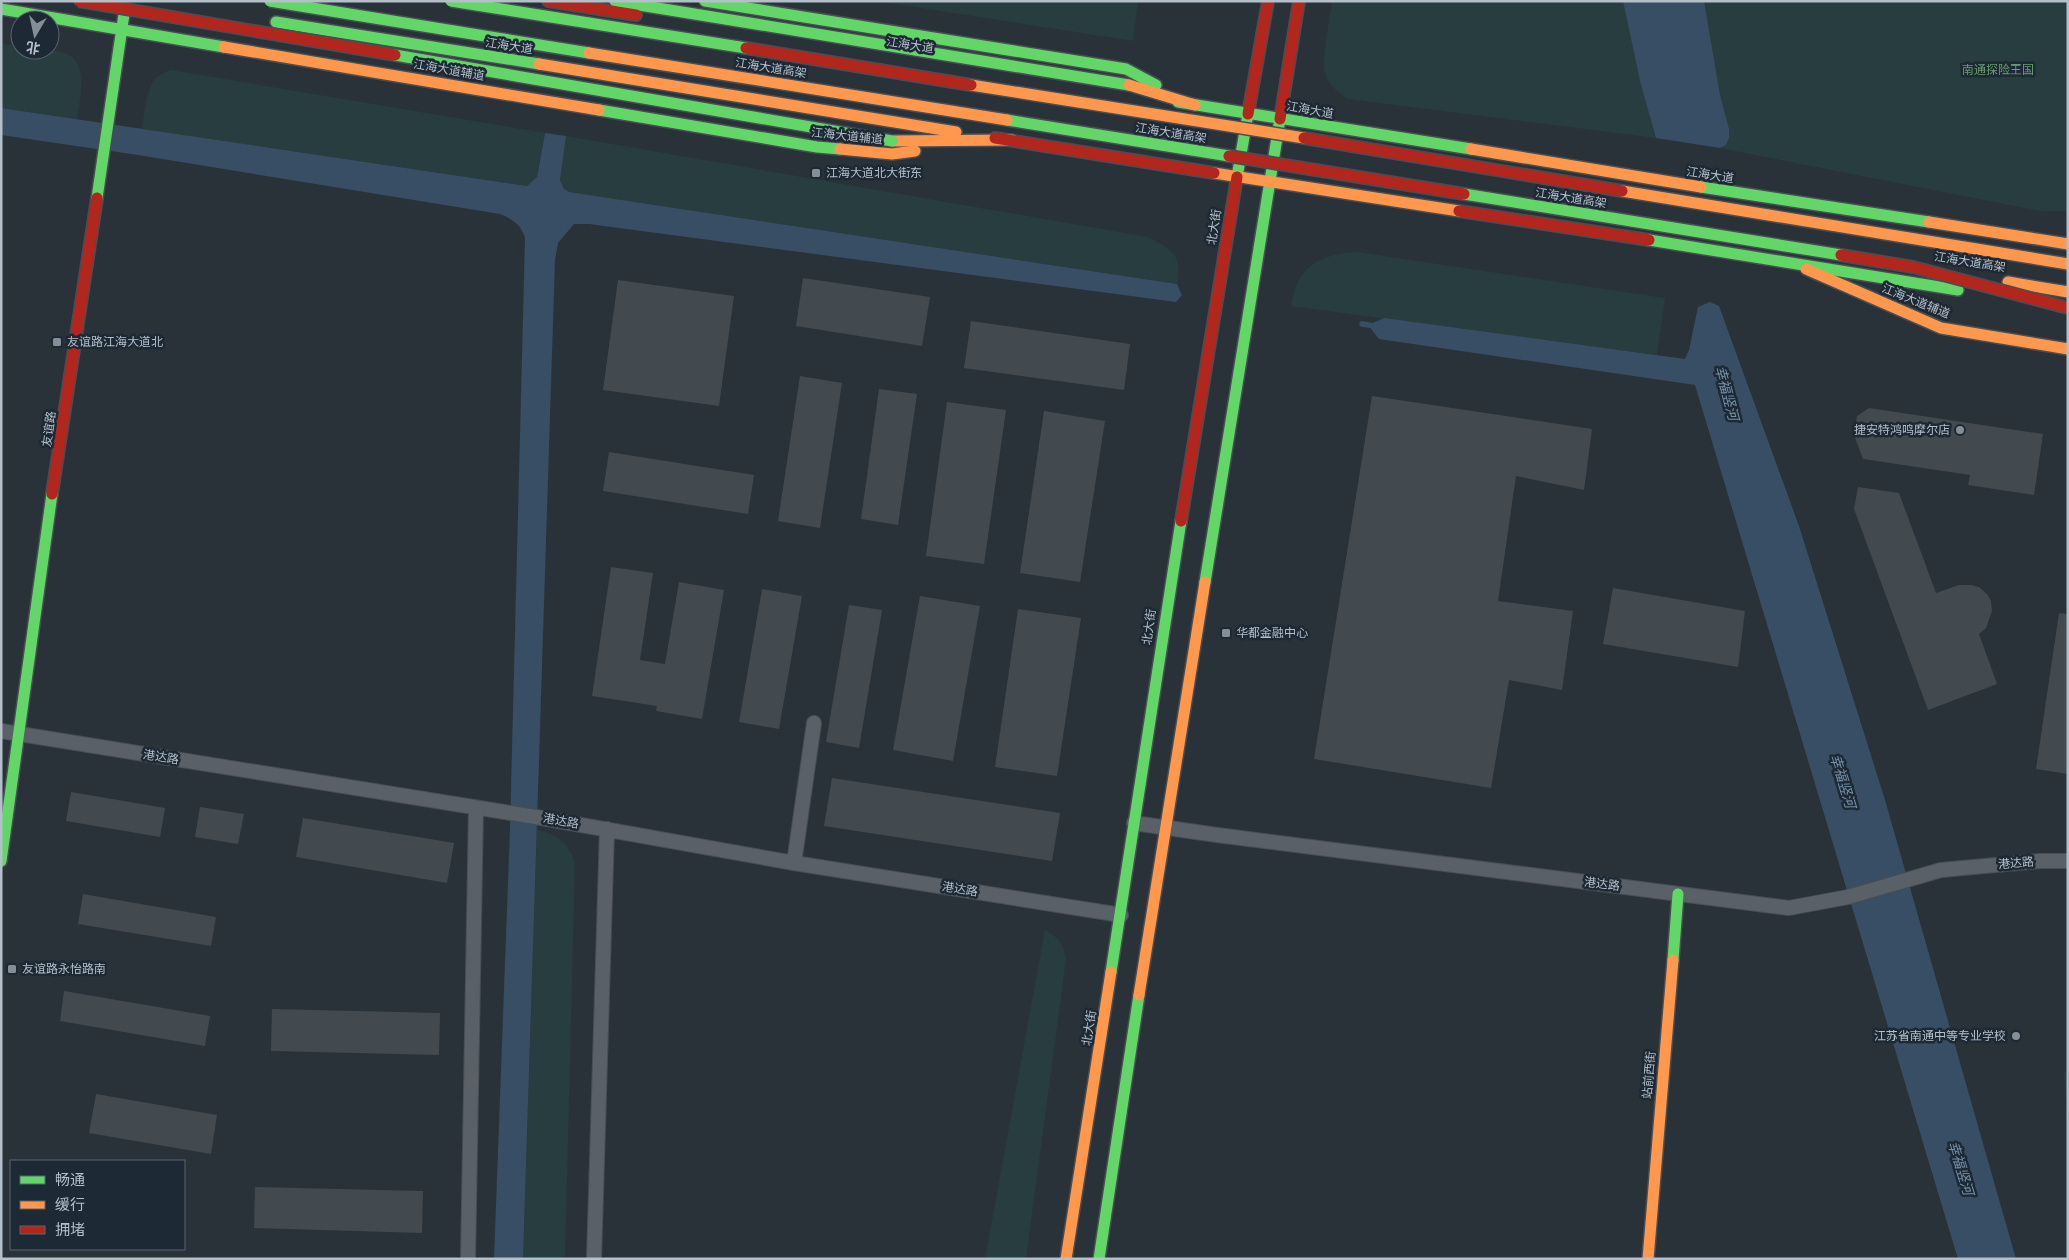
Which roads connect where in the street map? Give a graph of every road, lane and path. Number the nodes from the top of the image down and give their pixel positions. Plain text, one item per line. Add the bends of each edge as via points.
1 (79, 1) edge
2 (125, 1) edge
3 (270, 1) edge
4 (451, 1) edge
5 (548, 1) edge
6 (615, 1) edge
7 (705, 1) edge
8 (1268, 1) edge
9 (1299, 1) edge
10 (1, 8) edge
11 (268, 20) dead end
12 (122, 29) junction
13 (1195, 105) junction
14 (1248, 114) junction
15 (1280, 119) junction
16 (1012, 140) junction
17 (892, 154) joint
18 (1235, 176) junction
19 (1270, 182) junction
20 (2068, 244) edge
21 (1790, 262) junction
22 (2068, 264) edge
23 (1913, 267) junction
24 (2068, 292) edge
25 (2068, 308) edge
26 (2068, 349) edge
27 (814, 724) dead end
28 (1, 731) edge
29 (18, 733) junction
30 (476, 808) junction
31 (1134, 823) junction
32 (1165, 828) junction
33 (607, 829) junction
34 (1, 861) edge
35 (2068, 861) edge
36 (794, 863) junction
37 (1678, 894) junction
38 (1120, 915) junction
39 (468, 1259) edge
40 (594, 1259) edge
41 (1066, 1259) edge
42 (1099, 1259) edge
43 (1648, 1259) edge

1 - 16 main road, bridge via 892,141
2 - 12 main road, 友谊路
3 - 23 main road, 江海大道高架, bridge
4 - 22 main road, 江海大道高架, bridge
5 - 13 main road, 江海大道
6 - 13 main road via 1124,83
7 - 13 main road via 1126,69
8 - 14 main road, 北大街
9 - 15 main road
10 - 12 main road, 江海大道辅道
11 - 16 main road, 江海大道
12 - 17 main road, 江海大道辅道 via 817,147
12 - 29 main road, 友谊路
13 - 14 main road, 江海大道
14 - 15 main road, 江海大道
14 - 18 main road, 北大街
15 - 19 main road
15 - 20 main road, 江海大道
16 - 17 main road, 江海大道
16 - 18 main road, 江海大道
18 - 19 main road, 江海大道
18 - 31 main road, 北大街
19 - 21 main road, 江海大道
19 - 32 main road
21 - 25 main road, 江海大道
21 - 26 main road, 江海大道辅道 via 1941,328
23 - 24 main road, 江海大道高架, bridge
23 - 25 main road, bridge
27 - 36 street
28 - 29 street, 港达路
29 - 30 street, 港达路
29 - 34 main road, 友谊路
30 - 33 street, 港达路
30 - 39 street
31 - 32 street, 港达路
31 - 38 main road, 北大街
32 - 37 street, 港达路
32 - 42 main road
33 - 36 street, 港达路
33 - 40 street
35 - 37 street, 港达路 via 1940,870 1848,897 1789,908
36 - 38 street, 港达路
37 - 43 main road, 站前西街
38 - 41 main road, 北大街

